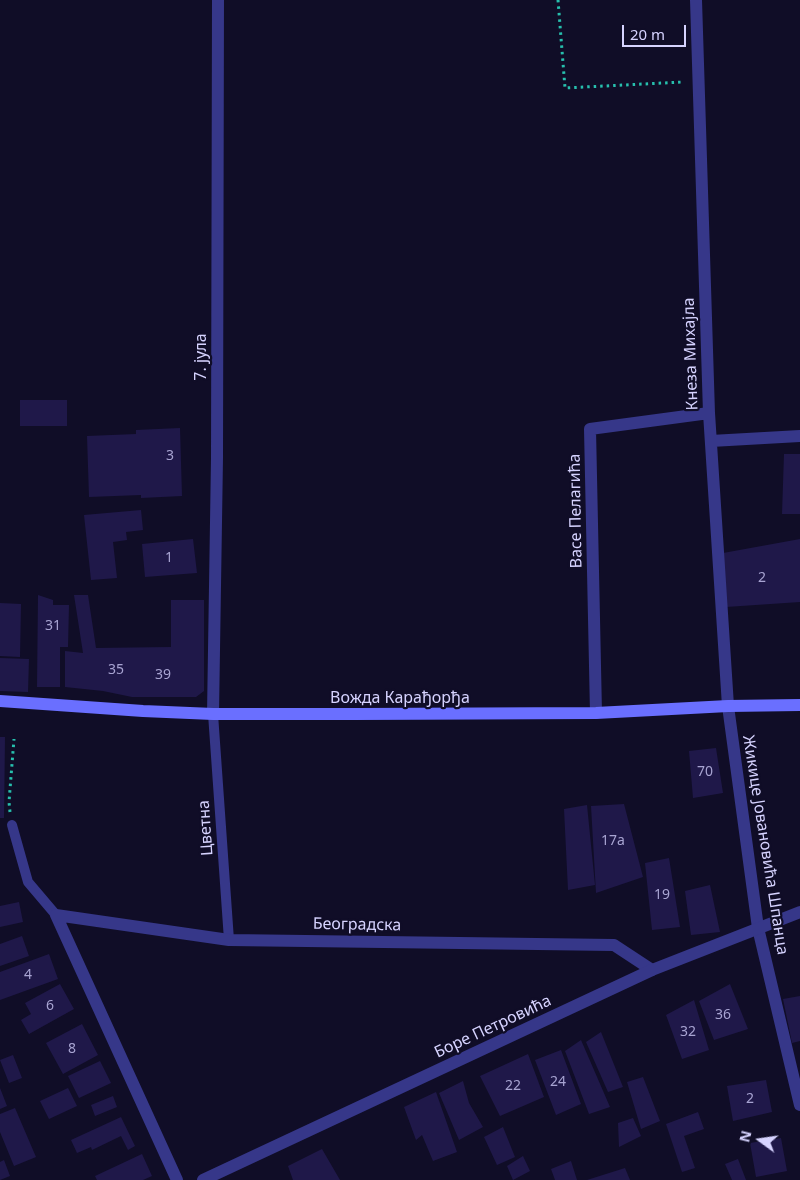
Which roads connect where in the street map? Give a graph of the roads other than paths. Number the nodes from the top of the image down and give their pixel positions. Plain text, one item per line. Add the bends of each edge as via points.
1 (218, 0) edge
2 (696, 0) edge
3 (709, 413) junction
4 (800, 436) edge
5 (711, 441) junction
6 (0, 701) edge
7 (800, 705) edge
8 (728, 706) junction
9 (596, 713) junction
10 (213, 714) junction
11 (12, 825) road end
12 (800, 912) edge
13 (56, 915) junction
14 (758, 928) junction
15 (229, 940) junction
16 (652, 970) junction
17 (800, 1105) edge
18 (177, 1180) edge
19 (203, 1180) edge

1 - 10 street, 7. јула via 218,458
2 - 3 street, Кнеза Михајла
3 - 5 street, Кнеза Михајла
3 - 9 street, Васе Пелагића via 590,428
4 - 5 street
5 - 8 street, Кнеза Михајла
6 - 10 main road, Вожда Карађорђа
7 - 8 main road, Вожда Карађорђа
8 - 9 main road, Вожда Карађорђа
8 - 14 street, Жикице Јовановића Шпанца
9 - 10 main road, Вожда Карађорђа
10 - 15 lane, Цветна
11 - 13 lane via 28,882
12 - 14 street, Боре Петровића
13 - 15 street, Београдска
13 - 18 street
14 - 16 street, Боре Петровића
14 - 17 street, Жикице Јовановића Шпанца
15 - 16 street, Београдска via 614,945
16 - 19 street, Боре Петровића

